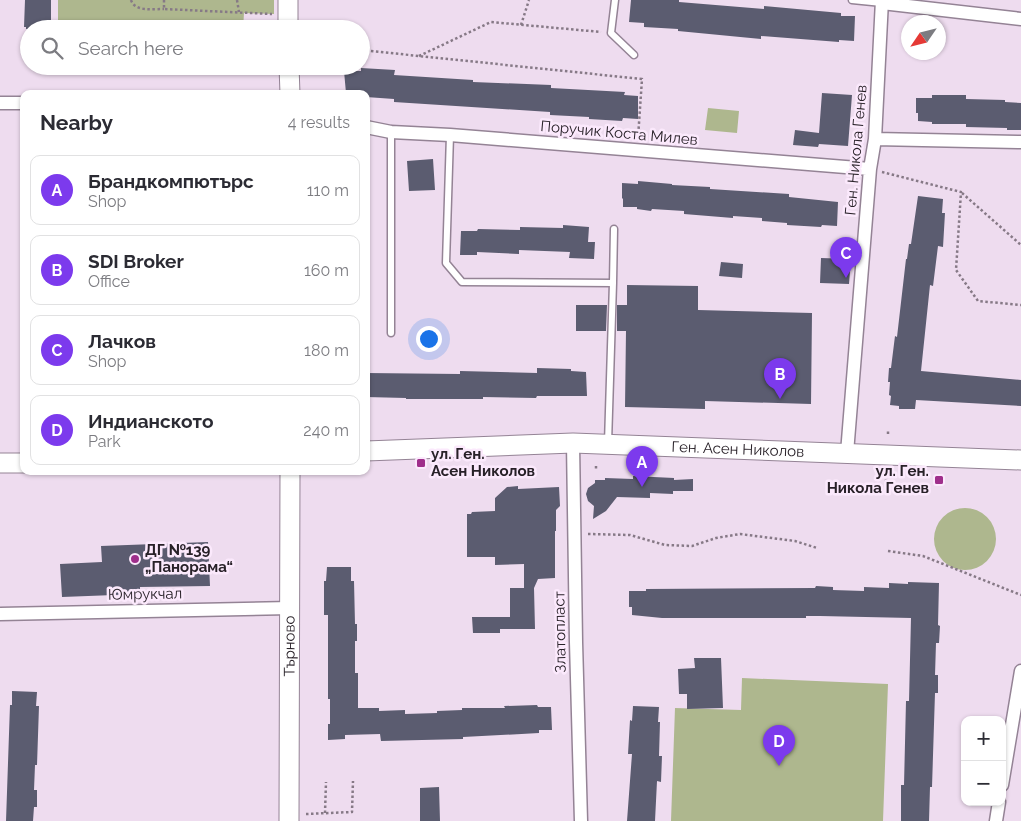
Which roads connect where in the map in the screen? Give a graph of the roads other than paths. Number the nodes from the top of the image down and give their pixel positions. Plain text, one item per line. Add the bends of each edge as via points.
1 (615, 0) edge
2 (852, 0) edge
3 (882, 2) edge
4 (1021, 19) edge
5 (634, 55) dead end
6 (289, 75) edge
7 (290, 90) edge
8 (0, 102) edge
9 (20, 103) edge
10 (370, 128) edge
11 (391, 132) junction
12 (450, 135) junction
13 (874, 139) junction
14 (1021, 142) edge
15 (870, 169) junction
16 (614, 228) dead end
17 (613, 282) junction
18 (391, 333) dead end
19 (573, 443) junction
20 (608, 444) junction
21 (370, 451) edge
22 (847, 453) junction
23 (1021, 460) edge
24 (20, 463) edge
25 (0, 464) edge
26 (290, 475) edge
27 (290, 608) junction
28 (0, 614) edge
29 (1021, 671) edge
30 (1006, 761) edge
31 (999, 806) edge
32 (297, 818) edge
33 (581, 821) edge
34 (996, 821) edge

1 - 5 lane via 611,33
2 - 3 lane
3 - 4 street
3 - 13 street, Ген. Никола Генев
6 - 7 street
8 - 9 street
10 - 11 street, Поручик Коста Милев
11 - 12 street, Поручик Коста Милев
11 - 18 lane
12 - 15 street, Поручик Коста Милев
12 - 17 lane via 446,262 462,282
13 - 14 street
13 - 15 street, Ген. Никола Генев
15 - 22 street, Ген. Никола Генев
16 - 17 lane
17 - 20 lane
19 - 20 street, Ген. Асен Николов
19 - 21 street, Ген. Асен Николов
19 - 33 street, Златопласт
20 - 22 street, Ген. Асен Николов
22 - 23 street, Ген. Асен Николов
24 - 25 street
26 - 27 street, Търново
27 - 28 street, Юмрукчал
27 - 32 street, Търново
29 - 30 street
31 - 34 street

